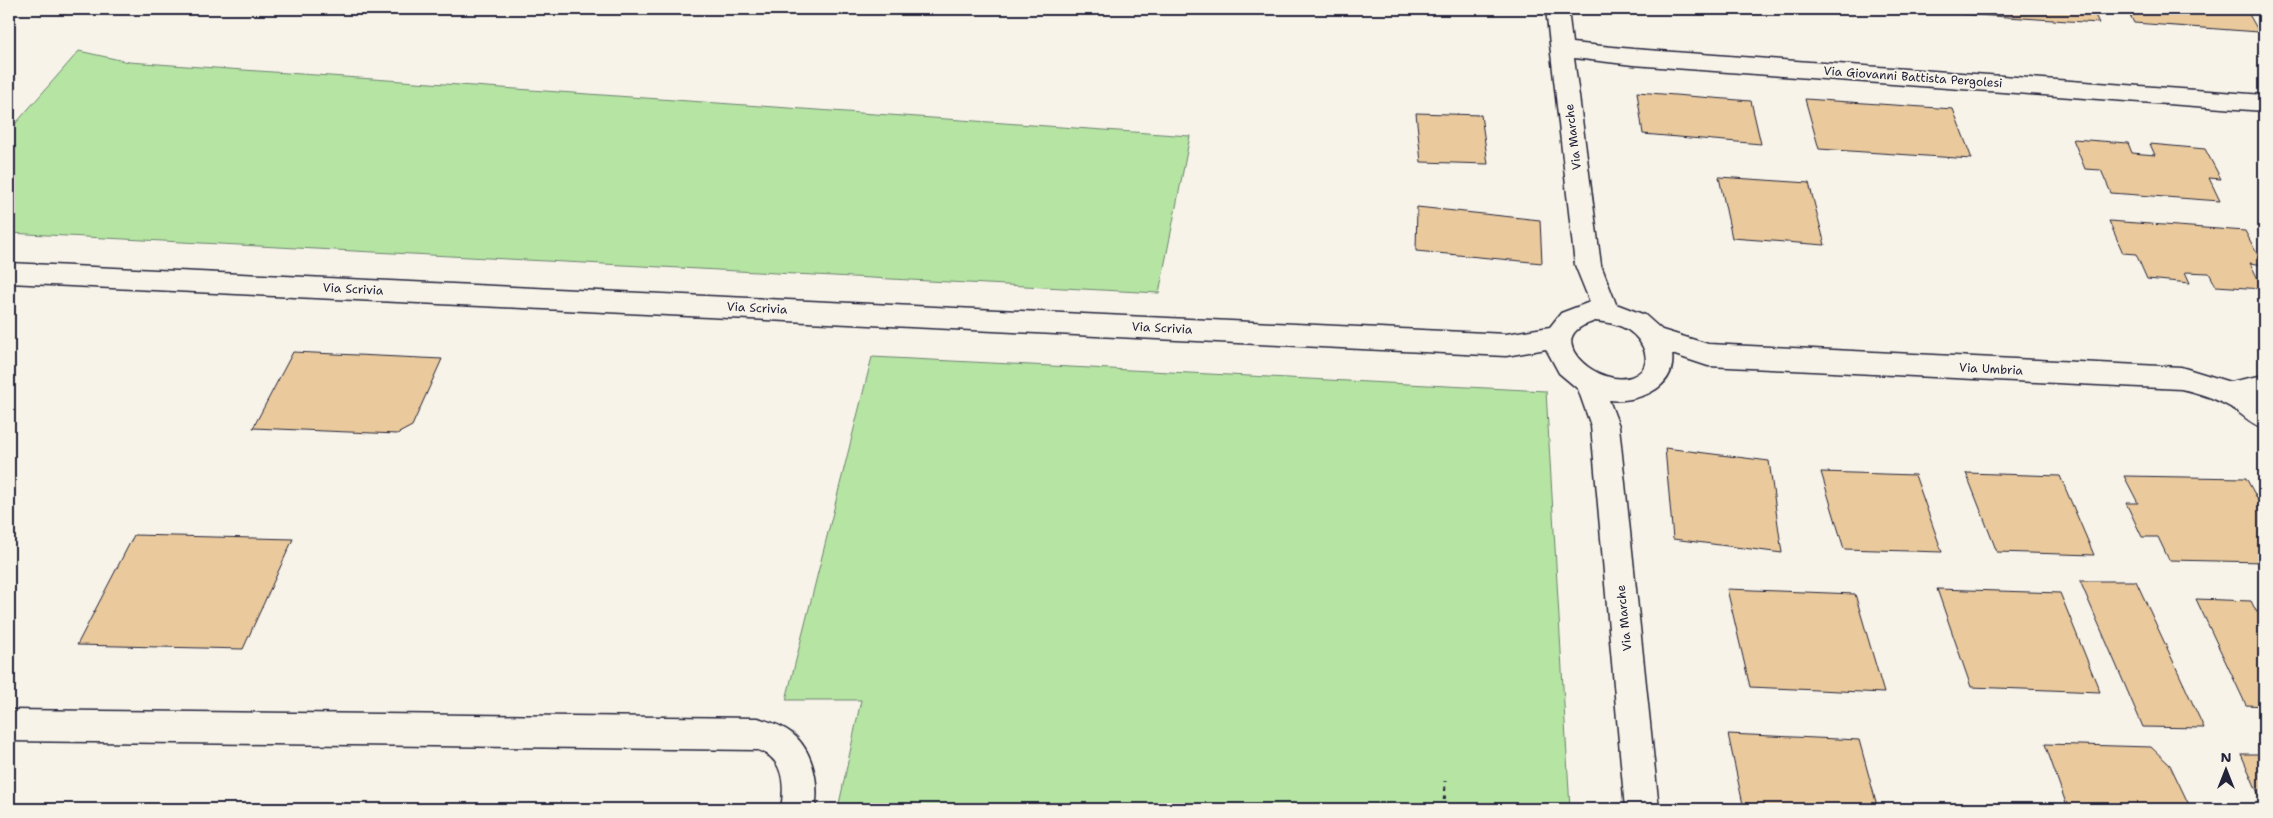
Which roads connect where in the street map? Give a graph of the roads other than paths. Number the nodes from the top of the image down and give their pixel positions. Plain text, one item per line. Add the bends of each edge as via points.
1 (1557, 9) edge
2 (1563, 49) junction
3 (2264, 103) edge
4 (9, 273) edge
5 (1594, 312) junction
6 (1558, 336) junction
7 (1652, 338) junction
8 (1506, 345) junction
9 (1708, 355) junction
10 (1564, 362) junction
11 (1658, 366) junction
12 (1589, 383) junction
13 (2264, 386) edge
14 (1617, 390) junction
15 (2230, 393) junction
16 (2264, 417) edge
17 (1605, 426) junction
18 (9, 725) edge
19 (798, 809) edge
20 (1642, 809) edge

1 - 2 street, Via Marche
2 - 3 street, Via Giovanni Battista Pergolesi via 1632,57
2 - 5 street, Via Marche
4 - 8 street, Via Scrivia
5 - 6 street via 1571,318 1562,326
5 - 7 street via 1633,320
6 - 8 street, Via Scrivia
6 - 10 street via 1558,349
7 - 9 street, Via Umbria
7 - 11 street via 1660,357
8 - 10 street, Via Scrivia
9 - 11 street, Via Umbria
9 - 15 street, Via Umbria via 2181,378
10 - 12 street
11 - 14 street via 1648,382 1629,390
12 - 14 street
12 - 17 street, Via Marche
13 - 15 street
14 - 17 street, Via Marche
15 - 16 street, Via Umbria
17 - 20 street, Via Marche
18 - 19 street via 758,734 777,742 792,758 800,776

